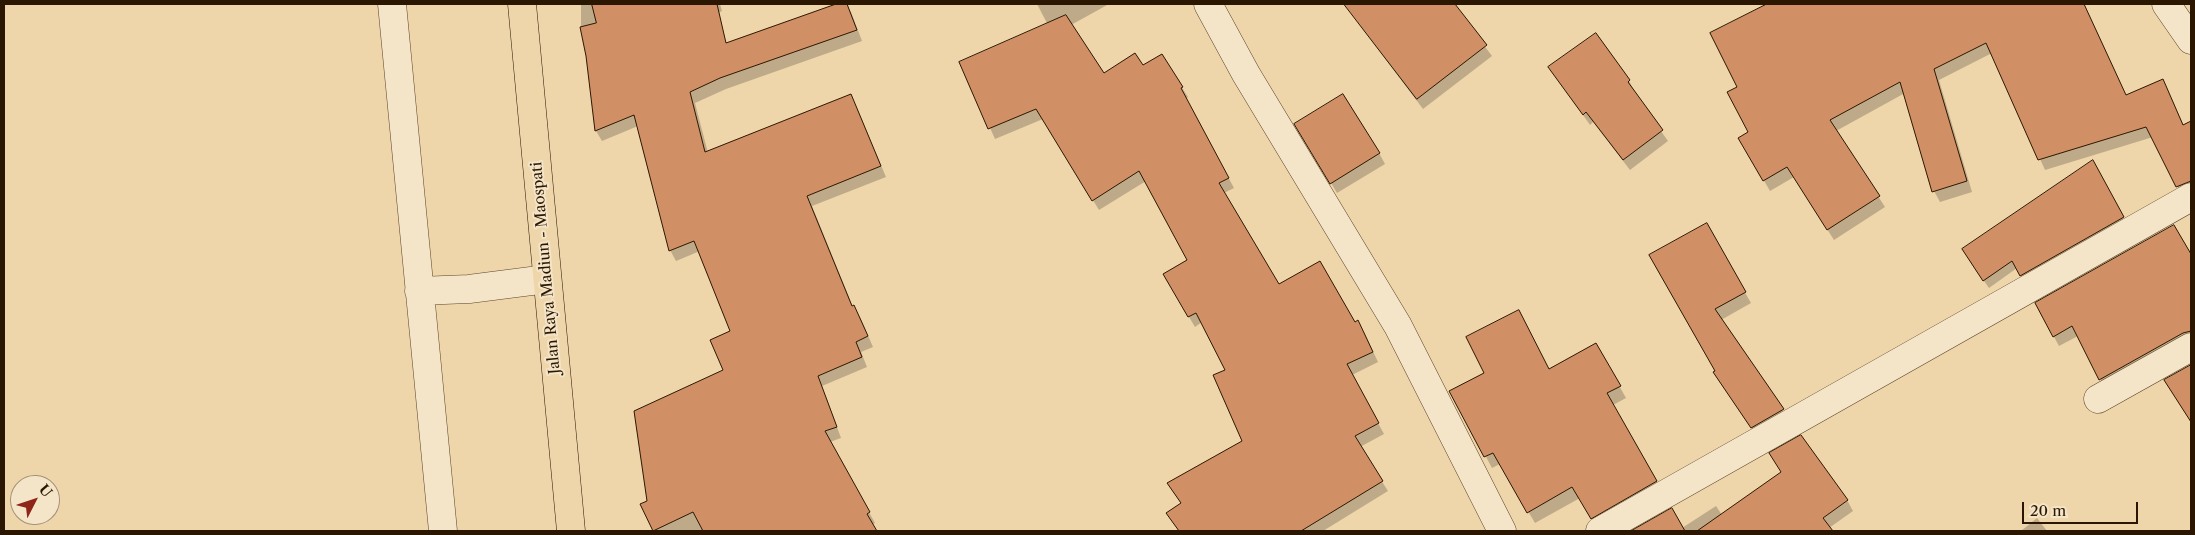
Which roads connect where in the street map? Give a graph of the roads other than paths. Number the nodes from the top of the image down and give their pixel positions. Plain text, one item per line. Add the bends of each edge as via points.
1 (392, 4) edge
2 (522, 4) edge
3 (1208, 4) edge
4 (2166, 4) edge
5 (2191, 40) edge
6 (2191, 197) edge
7 (547, 279) junction
8 (419, 291) junction
9 (2191, 347) edge
10 (2098, 399) dead end
11 (443, 531) edge
12 (571, 531) edge
13 (1502, 531) edge
14 (1600, 531) edge

1 - 8 street
2 - 7 highway, Jalan Raya Madiun - Maospati
3 - 13 street via 1246,74 1398,326
4 - 5 street
6 - 14 street
7 - 8 street via 469,289
7 - 12 highway, Jalan Raya Madiun - Maospati
8 - 11 street
9 - 10 street

